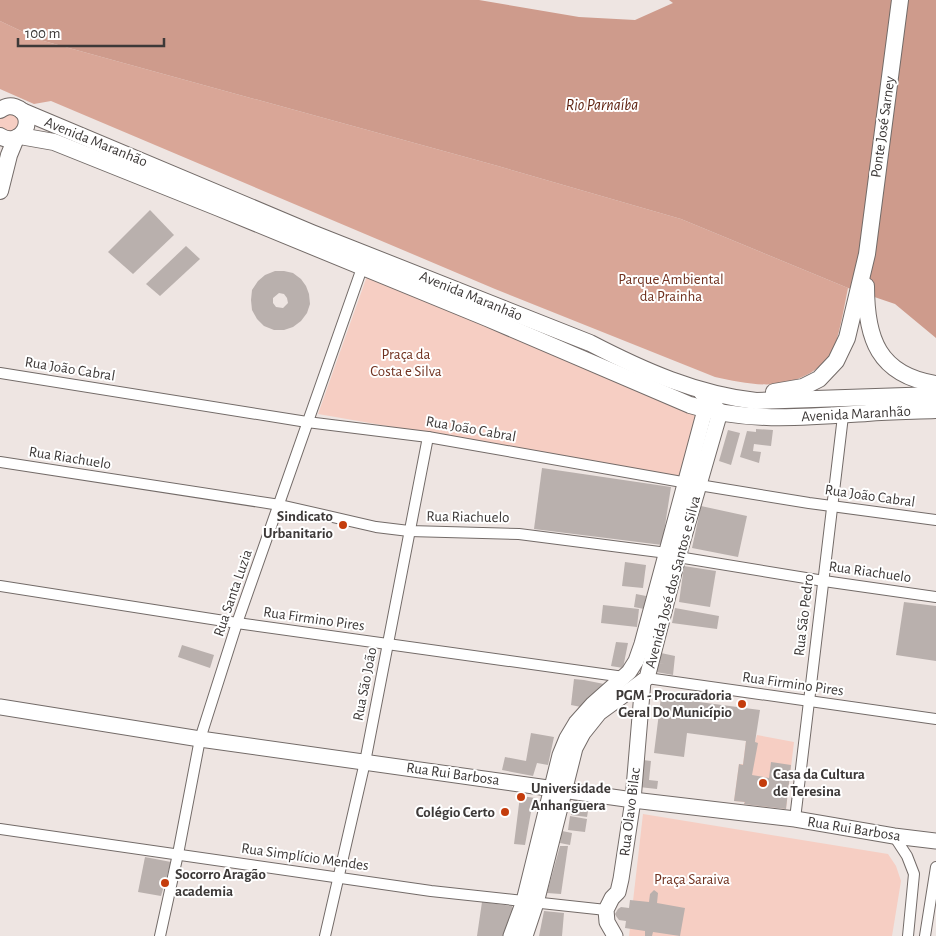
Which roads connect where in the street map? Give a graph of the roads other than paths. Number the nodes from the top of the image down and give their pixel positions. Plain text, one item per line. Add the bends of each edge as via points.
1 (900, 0) edge
2 (7, 108) edge
3 (7, 136) edge
4 (0, 191) edge
5 (867, 254) junction
6 (362, 268) junction
7 (0, 373) edge
8 (936, 384) edge
9 (697, 385) junction
10 (936, 395) edge
11 (715, 406) junction
12 (936, 410) edge
13 (843, 416) junction
14 (307, 422) junction
15 (428, 437) junction
16 (0, 462) edge
17 (692, 484) junction
18 (280, 505) junction
19 (833, 506) junction
20 (936, 520) edge
21 (409, 531) junction
22 (672, 555) junction
23 (824, 581) junction
24 (0, 586) edge
25 (936, 597) edge
26 (237, 623) junction
27 (389, 644) junction
28 (624, 677) junction
29 (645, 680) junction
30 (808, 702) junction
31 (0, 707) edge
32 (936, 719) edge
33 (200, 739) junction
34 (365, 762) junction
35 (559, 788) junction
36 (634, 800) junction
37 (795, 819) junction
38 (0, 829) edge
39 (894, 836) junction
40 (936, 841) edge
41 (178, 854) junction
42 (936, 867) edge
43 (337, 877) junction
44 (530, 902) junction
45 (606, 910) junction
46 (160, 936) edge
47 (324, 936) edge
48 (512, 936) edge
49 (525, 936) edge
50 (615, 936) edge
51 (908, 936) edge
52 (925, 936) edge

1 - 5 main road, Ponte José Sarney
2 - 3 main road via 25,116 26,126
2 - 9 main road, Avenida Maranhão via 590,343 619,348
3 - 4 main road via 9,155
3 - 6 main road, Avenida Maranhão via 54,142
5 - 8 main road, Ponte José Sarney via 867,314 877,349 906,374
5 - 9 main road, Ponte José Sarney via 842,351 819,379 803,387 773,392
6 - 11 main road, Avenida Maranhão via 690,405
6 - 14 street, Rua Santa Luzia
7 - 14 street, Rua João Cabral
9 - 11 main road, Avenida Maranhão
10 - 11 main road, Avenida Maranhão via 756,401
11 - 13 main road, Avenida Maranhão via 755,417
11 - 17 street, Avenida José dos Santos e Silva
12 - 13 main road, Avenida Maranhão
13 - 19 street, Rua São Pedro
14 - 15 street, Rua João Cabral
14 - 18 street, Rua Santa Luzia
15 - 17 street, Rua João Cabral
15 - 21 street, Rua São João
16 - 18 street, Rua Riachuelo
17 - 19 street, Rua João Cabral
17 - 22 street, Avenida José dos Santos e Silva
18 - 21 street, Rua Riachuelo via 356,524
18 - 26 street, Rua Santa Luzia
19 - 20 street, Rua João Cabral
19 - 23 street, Rua São Pedro
21 - 22 street, Rua Riachuelo via 519,534
21 - 27 street, Rua São João
22 - 23 street, Rua Riachuelo
22 - 28 street, Avenida José dos Santos e Silva via 636,661
22 - 29 street, Avenida José dos Santos e Silva
23 - 25 street, Rua Riachuelo
23 - 30 street, Rua São Pedro
24 - 26 street, Rua Firmino Pires
26 - 27 street, Rua Firmino Pires
26 - 33 street, Rua Santa Luzia
27 - 28 street, Rua Firmino Pires
27 - 34 street, Rua São João
28 - 35 street, Avenida José dos Santos e Silva via 576,723 560,756
29 - 30 street, Rua Firmino Pires
29 - 35 street, Avenida José dos Santos e Silva via 599,713 582,733
29 - 36 street, Rua Olavo Bilac
30 - 32 street, Rua Firmino Pires
30 - 37 street, Rua São Pedro
31 - 33 street, Rua Rui Barbosa
33 - 34 street, Rua Rui Barbosa
33 - 41 street, Rua Santa Luzia
34 - 35 street, Rua Rui Barbosa
34 - 43 street, Rua São João
35 - 36 street, Rua Rui Barbosa
35 - 44 street, Avenida José dos Santos e Silva
36 - 37 street, Rua Rui Barbosa
36 - 45 street, Rua Olavo Bilac via 618,892
37 - 39 street, Rua Rui Barbosa
38 - 41 street, Rua Simplício Mendes
39 - 40 street, Rua Rui Barbosa
39 - 51 street via 910,861 914,874
41 - 43 street, Rua Simplício Mendes
41 - 46 street, Rua Santa Luzia
42 - 52 street
43 - 44 street, Rua Simplício Mendes
43 - 47 street, Rua São João
44 - 45 street, Rua Simplício Mendes
44 - 48 street, Avenida José dos Santos e Silva
44 - 49 street, Avenida José dos Santos e Silva
45 - 50 street via 607,922

